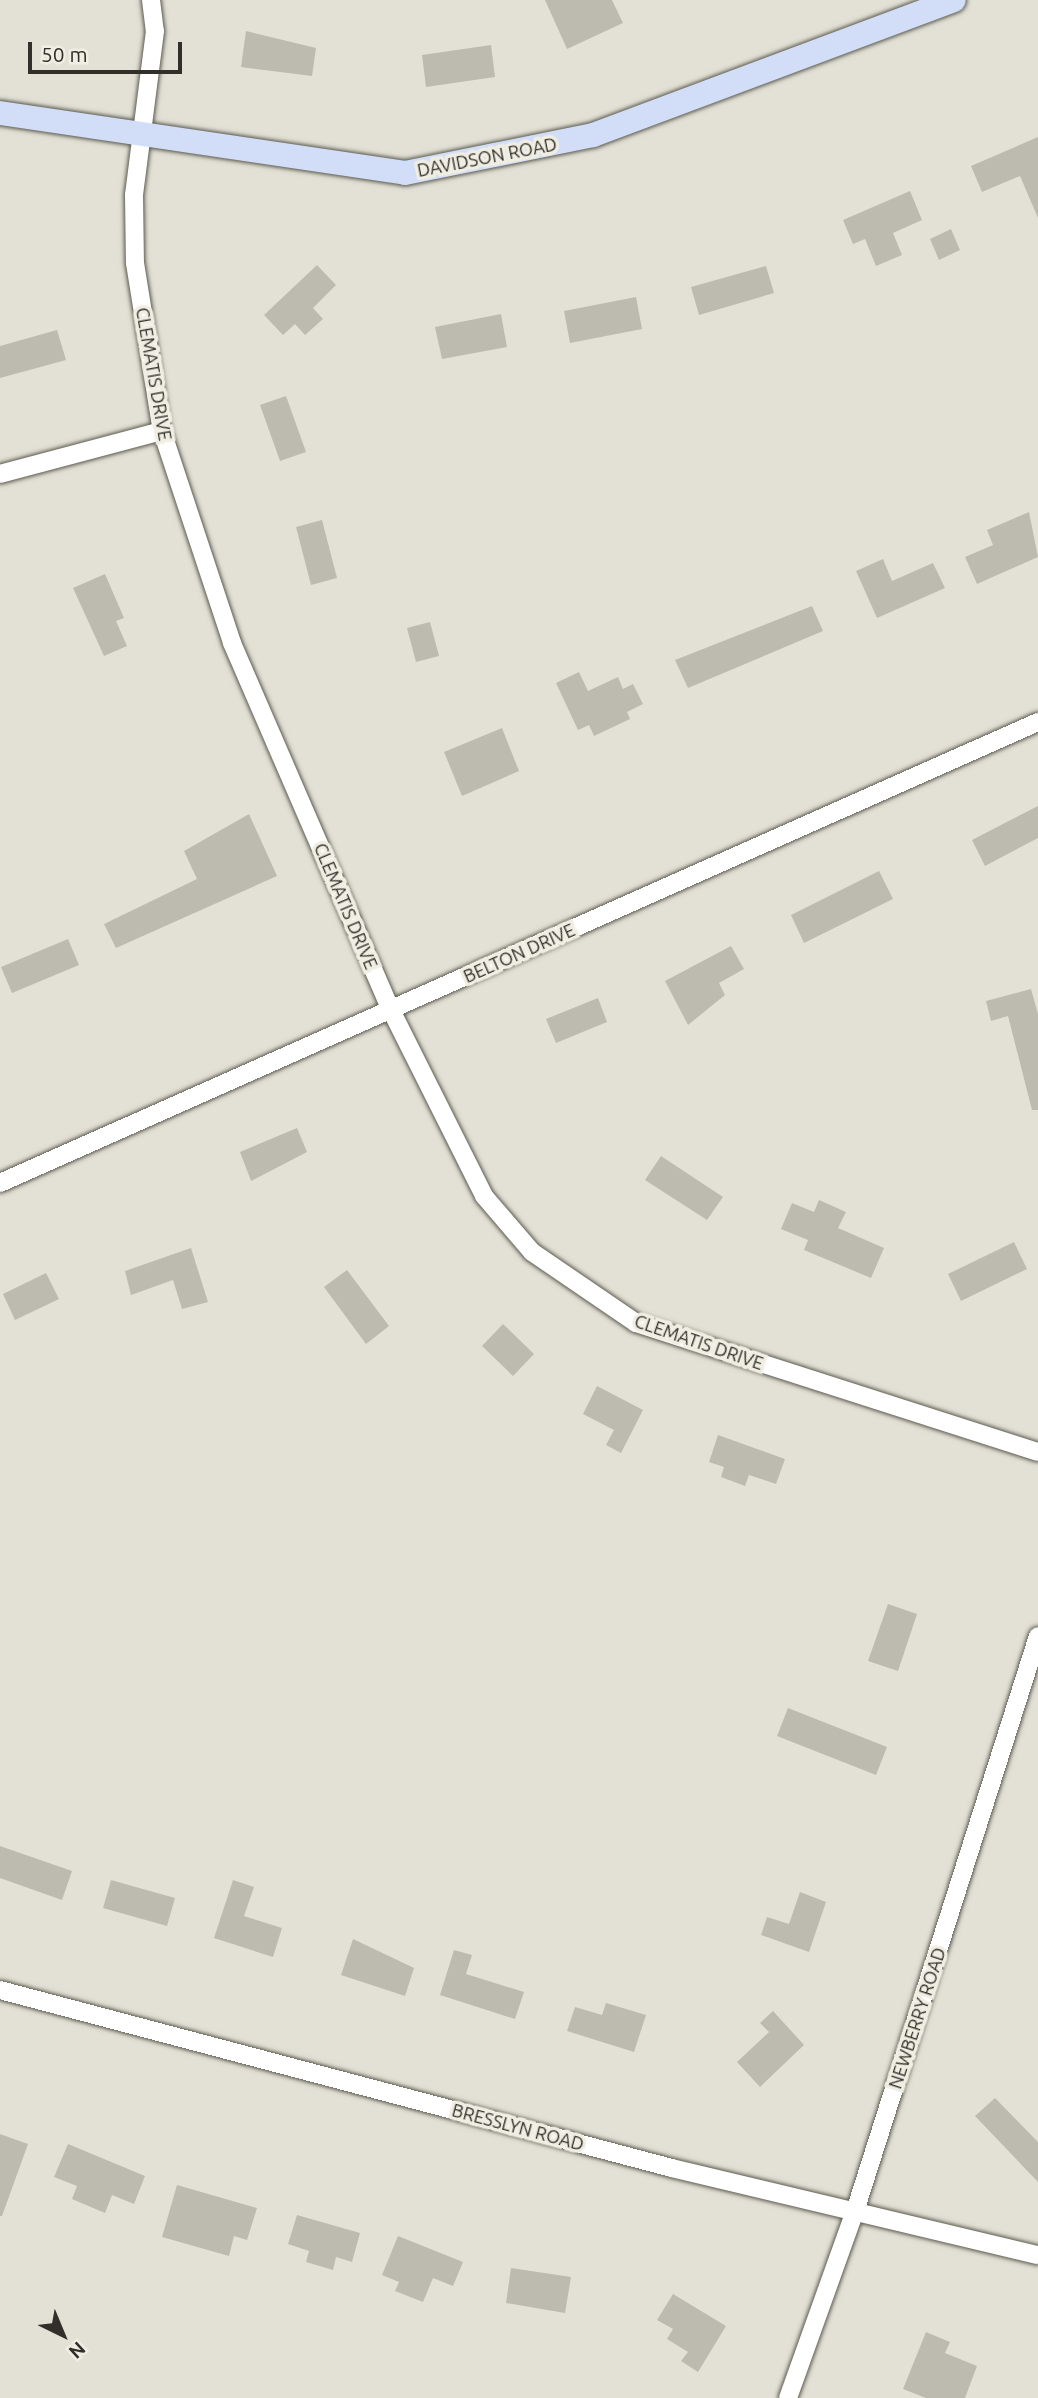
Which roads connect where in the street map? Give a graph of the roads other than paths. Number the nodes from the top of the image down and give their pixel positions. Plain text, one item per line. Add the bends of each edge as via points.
1 (151, 0) edge
2 (954, 0) edge
3 (0, 114) edge
4 (144, 135) junction
5 (162, 431) junction
6 (0, 474) edge
7 (1038, 722) edge
8 (391, 1010) junction
9 (0, 1183) edge
10 (1038, 1452) edge
11 (1038, 1636) edge
12 (0, 1990) edge
13 (856, 2208) junction
14 (1038, 2255) edge
15 (788, 2398) edge

1 - 4 street, CLEMATIS DRIVE via 155,31
2 - 4 street, DAVIDSON ROAD via 593,135 472,163 405,173 367,170
3 - 4 street, DAVIDSON ROAD
4 - 5 street, CLEMATIS DRIVE via 134,195 135,262
5 - 6 street
5 - 8 street, CLEMATIS DRIVE via 232,643
7 - 8 street, BELTON DRIVE
8 - 9 street, BELTON DRIVE
8 - 10 street, CLEMATIS DRIVE via 484,1196 532,1252 584,1292 636,1323
11 - 13 street, NEWBERRY ROAD
12 - 13 street, BRESSLYN ROAD via 672,2168
13 - 14 street, BRESSLYN ROAD
13 - 15 street, NEWBERRY ROAD

